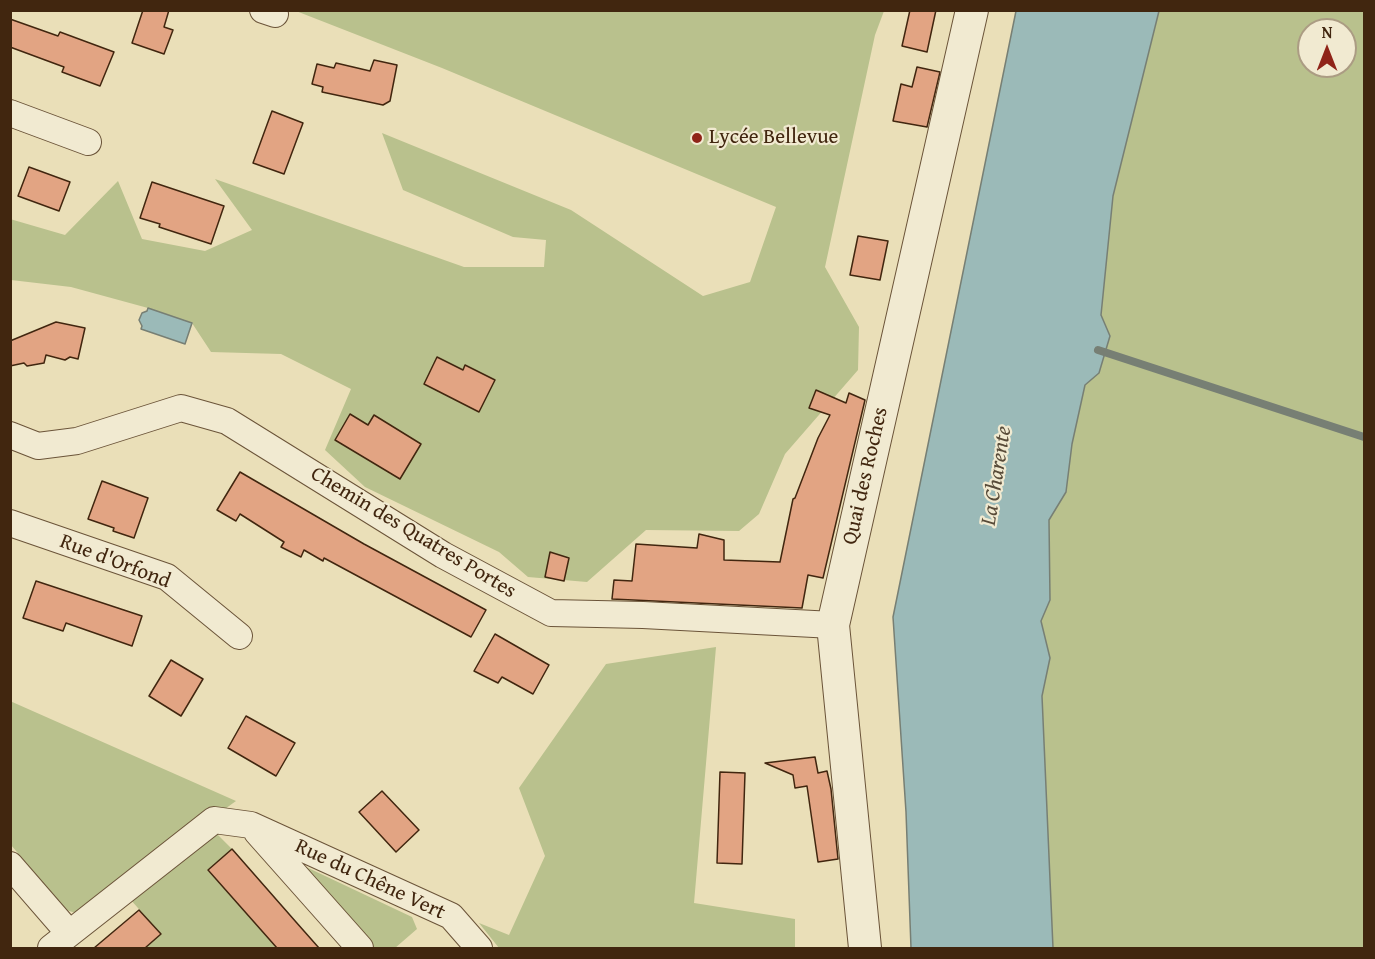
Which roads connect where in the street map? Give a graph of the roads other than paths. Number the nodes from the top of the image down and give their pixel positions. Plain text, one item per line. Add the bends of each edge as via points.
1 (972, 10) edge
2 (10, 113) edge
3 (88, 142) dead end
4 (10, 435) edge
5 (10, 523) edge
6 (833, 625) junction
7 (239, 636) dead end
8 (251, 825) junction
9 (15, 879) edge
10 (60, 941) edge
11 (360, 948) edge
12 (479, 948) edge
13 (865, 948) edge

1 - 6 street, Quai des Roches
2 - 3 street
4 - 6 street, Chemin des Quatres Portes via 38,446 77,441 181,408 227,421 443,555 551,613
5 - 7 street, Rue d'Orfond via 167,577
6 - 13 street, Quai des Roches
8 - 10 street, Rue du Chêne Vert via 214,820
8 - 11 street
8 - 12 street, Rue du Chêne Vert via 451,916
9 - 10 street

